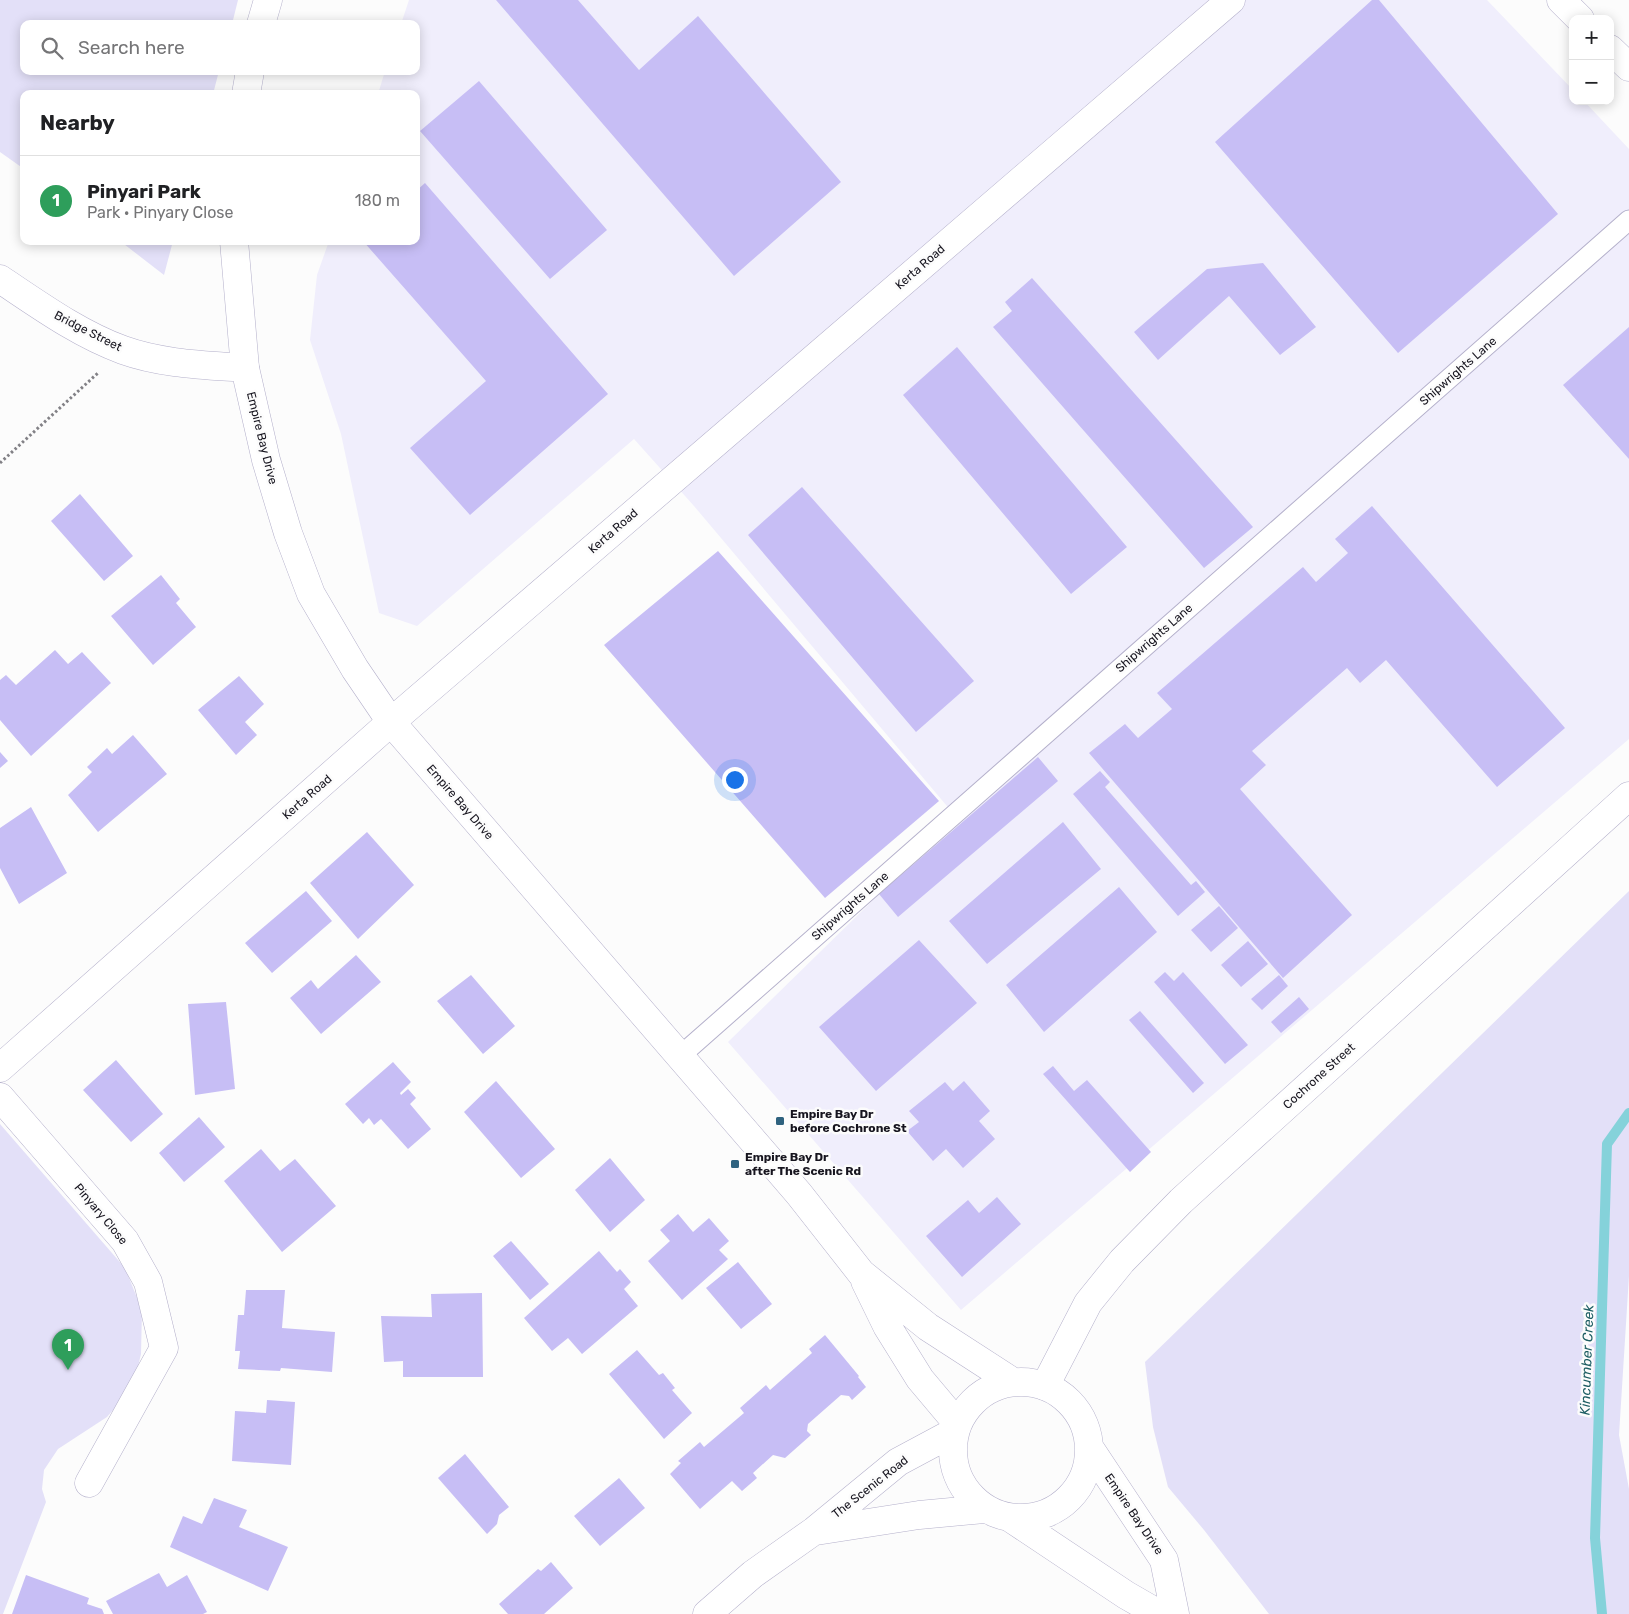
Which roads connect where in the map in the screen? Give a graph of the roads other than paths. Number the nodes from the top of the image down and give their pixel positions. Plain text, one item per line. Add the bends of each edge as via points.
1 (268, 0) edge
2 (1231, 0) edge
3 (1561, 0) edge
4 (1576, 15) edge
5 (262, 20) edge
6 (1614, 53) edge
7 (1629, 67) edge
8 (249, 75) edge
9 (247, 90) edge
10 (1629, 220) edge
11 (234, 245) edge
12 (0, 280) edge
13 (245, 368) junction
14 (391, 722) junction
15 (1629, 796) edge
16 (679, 1057) junction
17 (0, 1068) edge
18 (0, 1096) edge
19 (861, 1273) junction
20 (1013, 1382) junction
21 (1045, 1386) junction
22 (956, 1428) junction
23 (1089, 1447) junction
24 (89, 1483) dead end
25 (984, 1509) junction
26 (1012, 1519) junction
27 (814, 1531) junction
28 (707, 1614) edge
29 (1159, 1614) edge
30 (1175, 1614) edge

1 - 5 street
2 - 14 street, Kerta Road
3 - 4 street
6 - 7 street
8 - 9 street
10 - 16 lane, Shipwrights Lane
11 - 13 street, Empire Bay Drive
12 - 13 street, Bridge Street via 72,326 123,350 164,360
13 - 14 street, Empire Bay Drive via 266,460 311,594 355,670
14 - 16 street, Empire Bay Drive
14 - 17 street, Kerta Road
15 - 21 street, Cochrone Street via 1180,1201 1122,1261 1088,1303
16 - 19 street, Empire Bay Drive via 798,1194
18 - 24 street, Pinyary Close via 125,1242 148,1282 164,1348
19 - 20 street, Empire Bay Drive via 928,1327
19 - 22 street, Empire Bay Drive via 887,1326
20 - 21 street
20 - 22 street via 995,1386 979,1395 966,1408
21 - 23 street via 1062,1395 1076,1409 1085,1427
22 - 25 street via 952,1454 956,1476 968,1495
22 - 27 street, The Scenic Road via 898,1462
23 - 26 street via 1080,1485 1067,1501 1051,1512 1032,1518
23 - 30 street, Empire Bay Drive via 1164,1560
25 - 26 street
25 - 27 street, The Scenic Road
26 - 29 street
27 - 28 street, The Scenic Road via 753,1574

